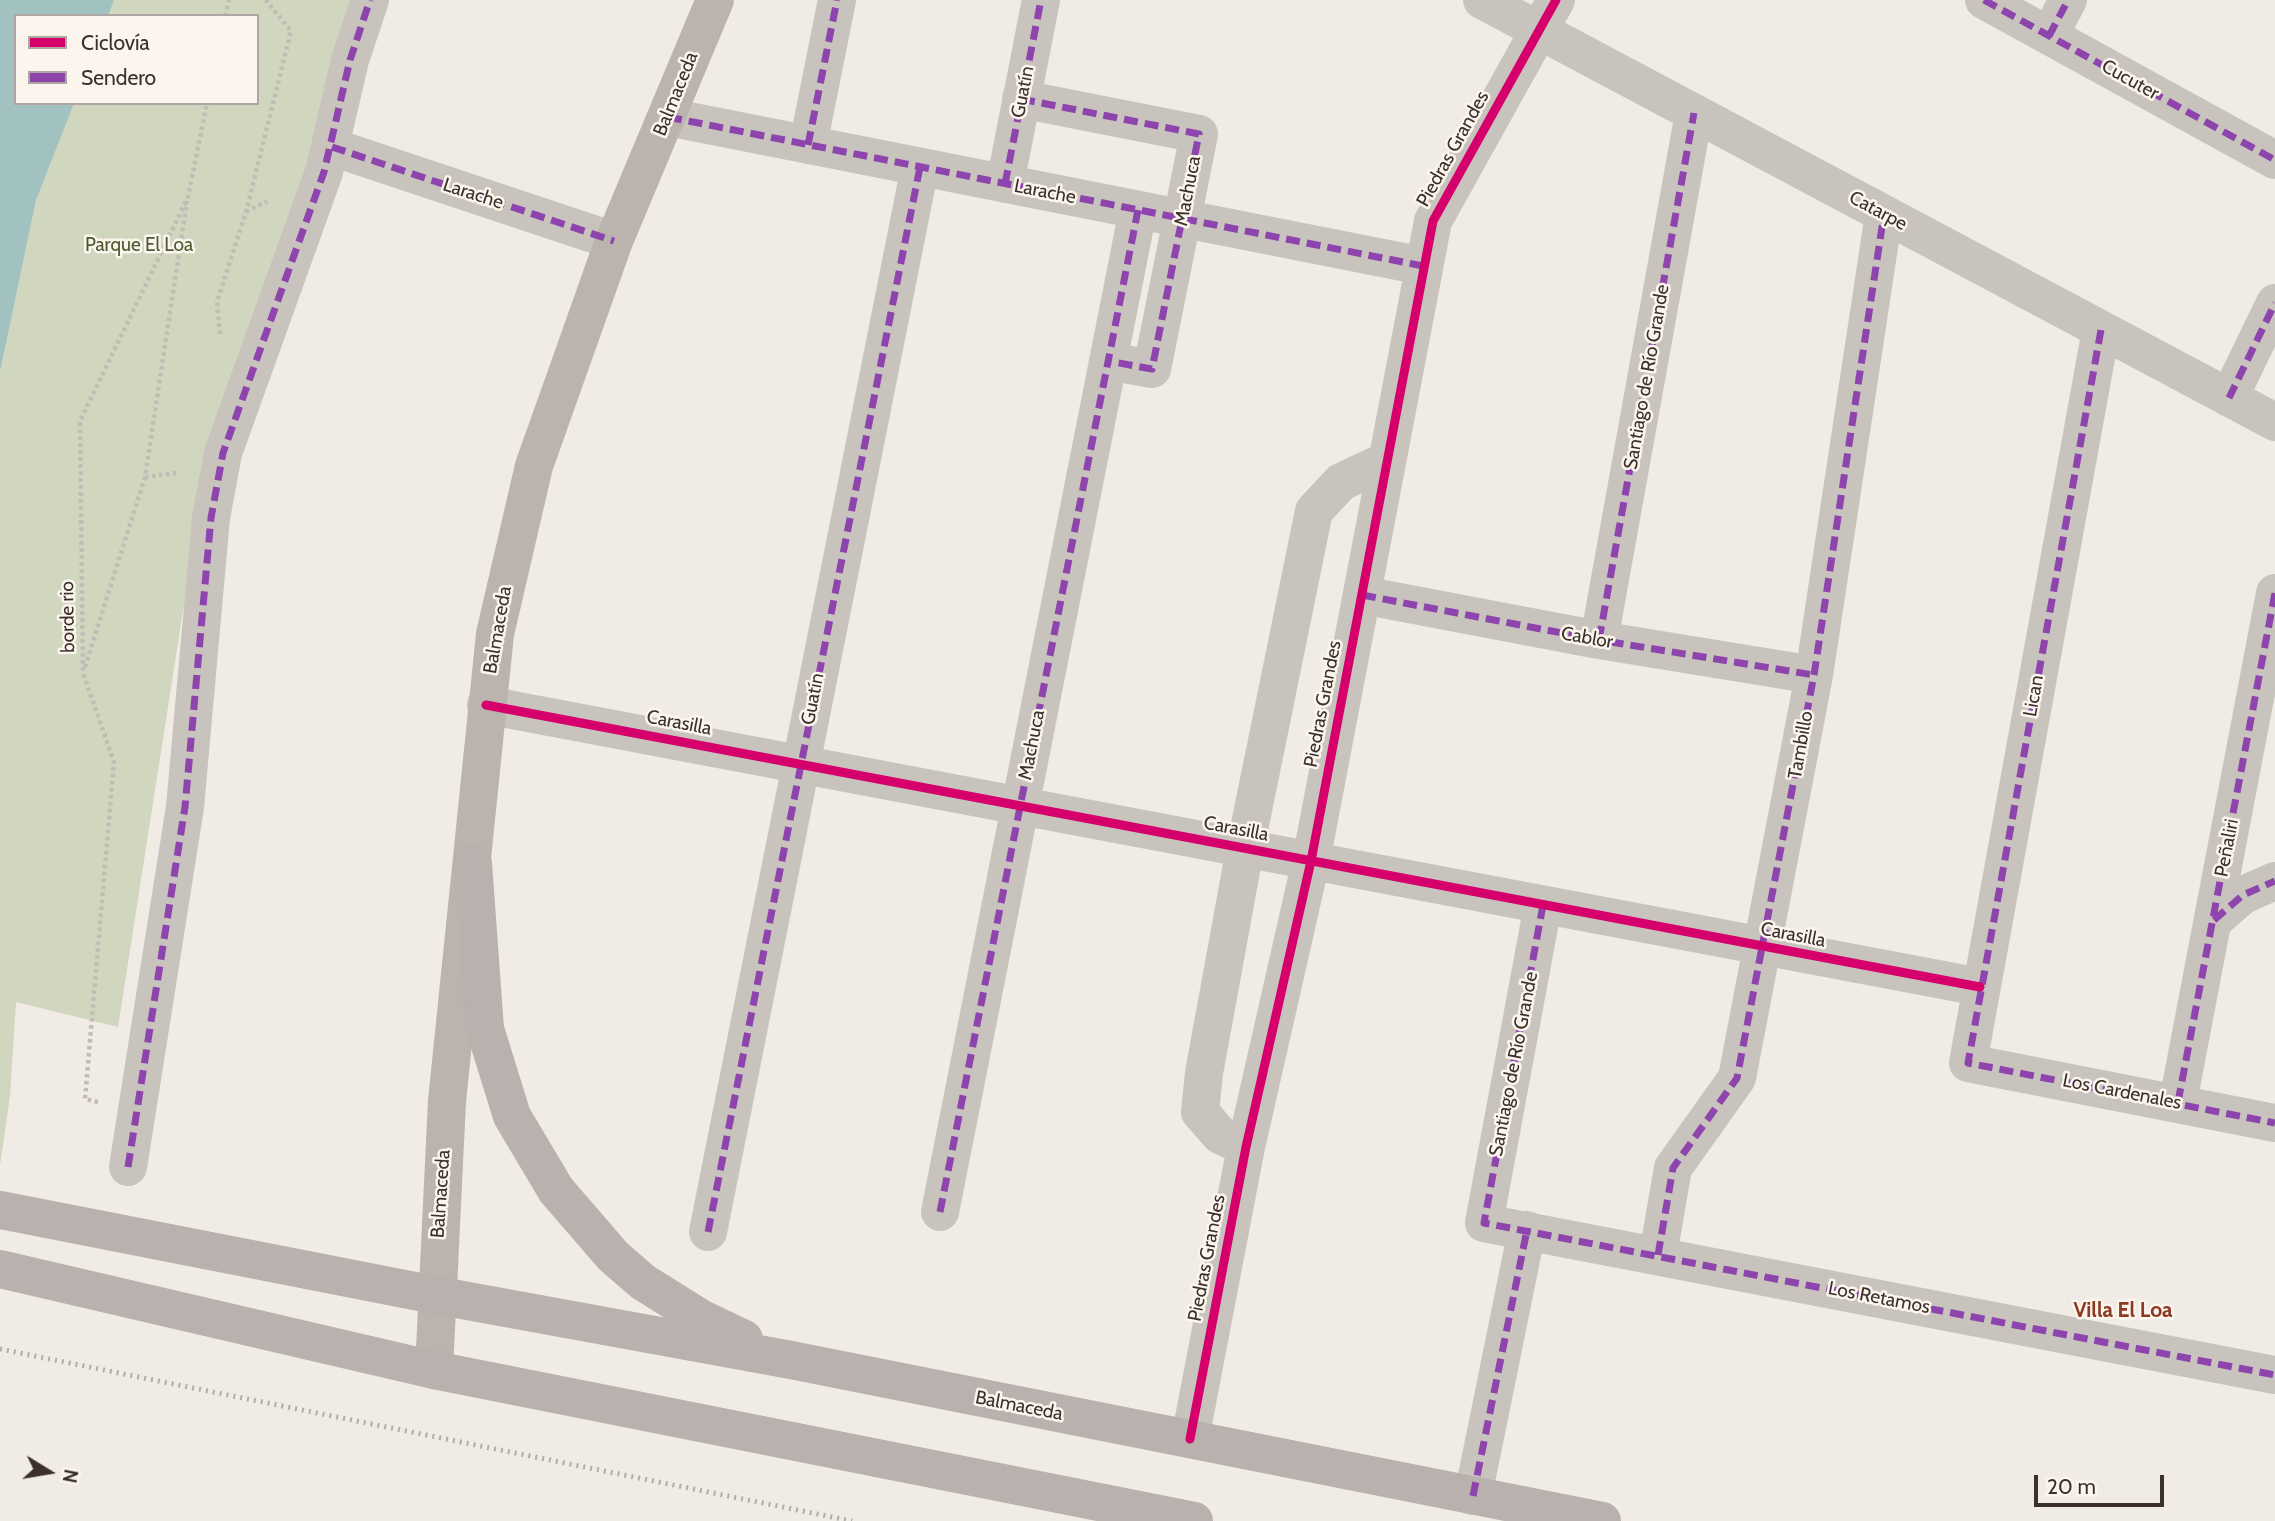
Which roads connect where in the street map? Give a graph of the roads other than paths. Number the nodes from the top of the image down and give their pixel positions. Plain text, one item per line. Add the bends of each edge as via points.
1 (370, 0) edge
2 (715, 0) edge
3 (837, 0) edge
4 (1041, 0) edge
5 (1482, 0) edge
6 (1984, 0) edge
7 (2068, 0) edge
8 (1548, 15) edge
9 (2049, 36) junction
10 (1021, 99) junction
11 (1694, 113) junction
12 (668, 117) junction
13 (808, 145) junction
14 (332, 147) junction
15 (2275, 160) edge
16 (920, 167) junction
17 (1005, 184) junction
18 (1138, 210) junction
19 (1884, 214) junction
20 (1182, 219) junction
21 (614, 241) junction
22 (1423, 266) junction
23 (2275, 303) edge
24 (2101, 330) junction
25 (1108, 361) junction
26 (2229, 398) junction
27 (2275, 422) edge
28 (1386, 461) junction
29 (2275, 593) edge
30 (1362, 596) junction
31 (1599, 640) junction
32 (1814, 674) junction
33 (486, 705) junction
34 (800, 764) junction
35 (1020, 806) junction
36 (1245, 849) junction
37 (1311, 861) junction
38 (473, 863) junction
39 (2275, 881) edge
40 (1543, 905) junction
41 (2214, 920) junction
42 (1764, 947) junction
43 (1980, 988) junction
44 (1968, 1063) joint
45 (2178, 1102) junction
46 (2275, 1123) edge
47 (1246, 1147) junction
48 (128, 1167) dead end
49 (0, 1210) edge
50 (940, 1212) dead end
51 (1484, 1223) joint
52 (1527, 1230) junction
53 (708, 1232) dead end
54 (1658, 1255) junction
55 (0, 1269) edge
56 (435, 1296) junction
57 (791, 1360) junction
58 (434, 1370) junction
59 (2275, 1375) edge
60 (1190, 1439) junction
61 (1473, 1496) junction
62 (1194, 1521) edge
63 (1602, 1521) edge

1 - 14 street via 349,60
2 - 12 main road, Balmaceda
3 - 13 street
4 - 10 street, Guatín
5 - 8 street, Catarpe
6 - 9 street, Cucuter
7 - 9 street
8 - 11 street, Catarpe
8 - 22 street, Piedras Grandes via 1433,221
9 - 15 street, Cucuter
10 - 17 street, Guatín
10 - 20 street, Machuca via 1199,134
11 - 19 street, Catarpe
11 - 31 street, Santiago de Río Grande
12 - 13 street, Larache
12 - 21 main road, Balmaceda
13 - 16 street, Larache
14 - 21 street, Larache
14 - 48 street via 223,453 211,518 185,807
16 - 17 street, Larache
16 - 34 street, Guatín
17 - 18 street, Larache
18 - 20 street, Larache
18 - 25 street, Machuca
19 - 24 street, Catarpe
19 - 32 street, Tambillo
20 - 22 street, Larache
20 - 25 street, Machuca via 1152,369
21 - 33 main road, Balmaceda via 534,466 495,634
22 - 28 street, Piedras Grandes
23 - 26 street
24 - 26 street, Catarpe
24 - 43 street, Lican
25 - 35 street, Machuca
26 - 27 street, Catarpe
28 - 30 street, Piedras Grandes
28 - 36 street via 1341,482 1314,511
29 - 41 street, Peñaliri
30 - 31 street, Cablor
30 - 37 street, Piedras Grandes
31 - 32 street, Cablor
32 - 42 street, Tambillo
33 - 34 street, Carasilla
33 - 38 main road, Balmaceda
34 - 35 street, Carasilla
34 - 53 street, Guatín
35 - 36 street, Carasilla
35 - 50 street, Machuca
36 - 37 street, Carasilla
36 - 47 street via 1200,1112 1220,1135
37 - 40 street, Carasilla
37 - 47 street, Piedras Grandes
38 - 56 main road, Balmaceda via 447,1101
38 - 57 main road via 485,1029 512,1116 556,1190 612,1256 643,1282 702,1319
39 - 41 street via 2243,895
40 - 42 street, Carasilla
40 - 51 street, Santiago de Río Grande
41 - 45 street, Peñaliri
42 - 43 street, Carasilla
42 - 54 street, Tambillo via 1737,1078 1673,1168
43 - 44 street, Lican
44 - 45 street, Los Cardenales
45 - 46 street, Los Cardenales
47 - 60 street, Piedras Grandes
49 - 56 main road, Balmaceda
51 - 52 street, Los Retamos
52 - 54 street, Los Retamos
52 - 61 street
54 - 59 street, Los Retamos
55 - 58 main road
56 - 57 main road, Balmaceda
56 - 58 main road, Balmaceda
57 - 60 main road, Balmaceda
58 - 62 main road
60 - 61 main road, Balmaceda
61 - 63 main road, Balmaceda

